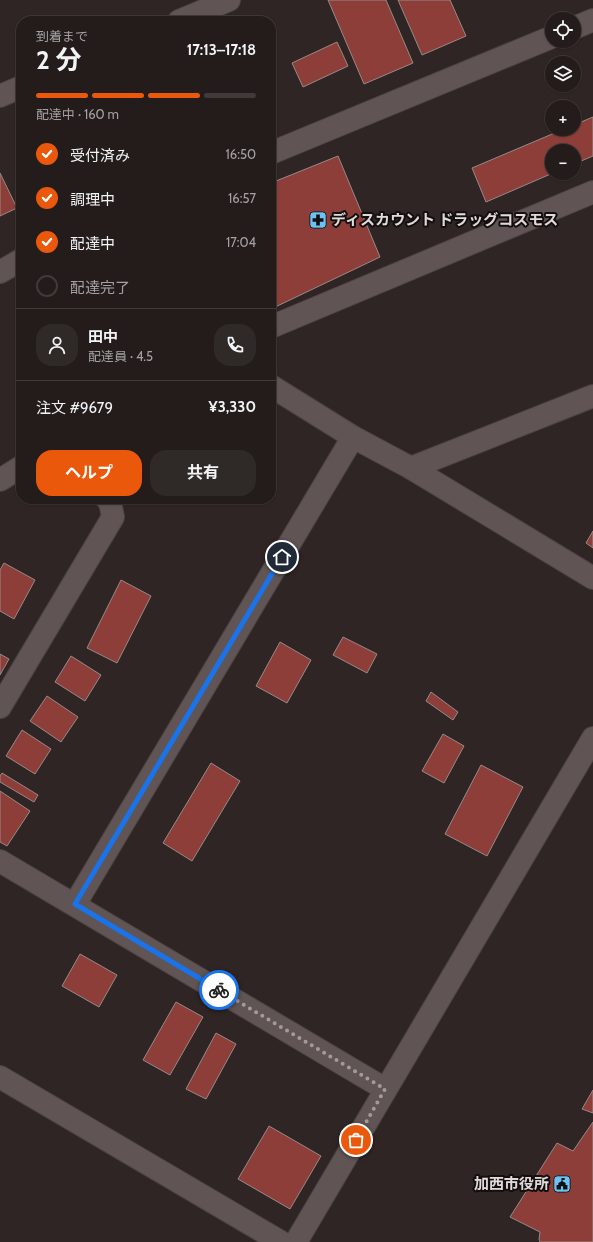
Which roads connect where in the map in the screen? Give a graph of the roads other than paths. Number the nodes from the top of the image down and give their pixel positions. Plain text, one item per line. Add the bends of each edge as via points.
1 (229, 0) edge
2 (191, 16) edge
3 (593, 20) edge
4 (581, 25) edge
5 (545, 40) edge
6 (16, 89) edge
7 (0, 96) edge
8 (276, 151) edge
9 (593, 192) edge
10 (16, 263) edge
11 (0, 272) edge
12 (276, 325) edge
13 (276, 389) edge
14 (593, 396) edge
15 (354, 437) junction
16 (410, 468) junction
17 (16, 470) edge
18 (0, 480) edge
19 (110, 504) edge
20 (593, 578) edge
21 (0, 707) edge
22 (593, 738) edge
23 (0, 861) edge
24 (75, 904) junction
25 (0, 1076) edge
26 (385, 1089) junction
27 (281, 1242) edge
28 (296, 1242) edge

1 - 2 street
3 - 4 street
5 - 8 street
6 - 7 street
9 - 12 street
10 - 11 street
13 - 15 street
14 - 16 street
15 - 16 street
15 - 24 street
16 - 20 street
17 - 18 street
19 - 21 street via 113,517
22 - 26 street
23 - 24 street
24 - 26 street
25 - 27 street
26 - 28 street

